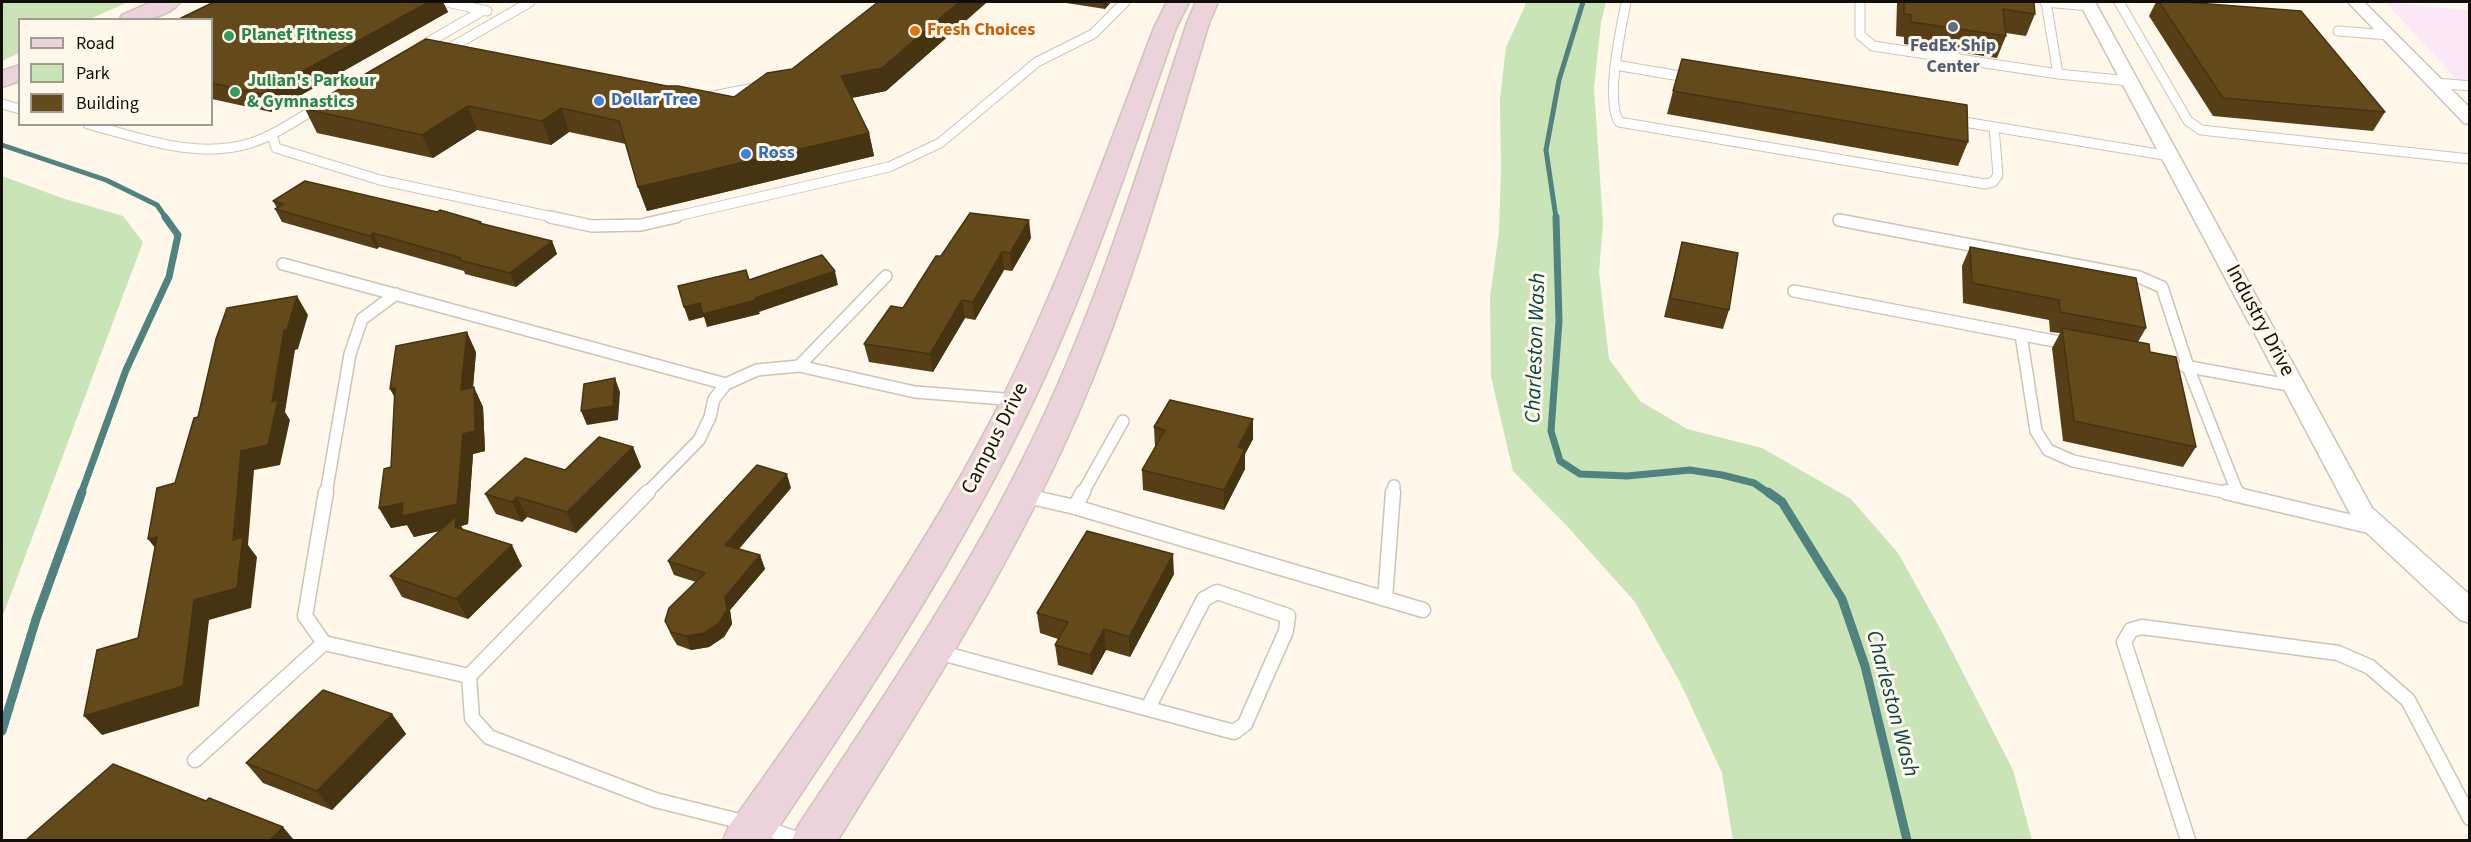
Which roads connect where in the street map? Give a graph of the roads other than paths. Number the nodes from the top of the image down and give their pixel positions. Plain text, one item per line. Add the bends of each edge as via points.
1 (169, 2) edge
2 (447, 2) edge
3 (530, 2) edge
4 (1125, 2) edge
5 (1178, 2) edge
6 (1207, 2) edge
7 (1626, 2) edge
8 (1860, 2) edge
9 (2046, 2) edge
10 (2119, 2) edge
11 (2356, 2) edge
12 (2088, 4) edge
13 (484, 10) junction
14 (506, 15) junction
15 (134, 18) edge
16 (2338, 31) dead end
17 (2389, 35) junction
18 (413, 51) edge
19 (449, 57) edge
20 (1615, 65) junction
21 (18, 73) edge
22 (2058, 74) junction
23 (2, 80) edge
24 (1707, 80) edge
25 (2130, 81) junction
26 (2436, 83) junction
27 (766, 85) edge
28 (2469, 86) edge
29 (333, 99) edge
30 (697, 99) edge
31 (2, 105) edge
32 (18, 109) edge
33 (1936, 118) edge
34 (2469, 119) edge
35 (96, 126) edge
36 (1994, 127) junction
37 (272, 134) junction
38 (2170, 156) junction
39 (2469, 159) edge
40 (1839, 220) dead end
41 (283, 264) dead end
42 (886, 276) dead end
43 (1794, 291) dead end
44 (396, 294) junction
45 (2021, 335) junction
46 (2077, 346) edge
47 (799, 366) junction
48 (2183, 366) junction
49 (726, 384) junction
50 (2294, 386) junction
51 (1018, 400) junction
52 (1123, 421) dead end
53 (1394, 486) dead end
54 (1021, 495) junction
55 (2238, 495) junction
56 (1076, 507) junction
57 (2379, 529) junction
58 (1385, 599) junction
59 (1423, 610) dead end
60 (2469, 612) edge
61 (324, 643) junction
62 (933, 650) junction
63 (469, 676) junction
64 (1148, 708) junction
65 (195, 760) dead end
66 (2469, 818) edge
67 (750, 833) edge
68 (800, 840) edge
69 (814, 840) edge
70 (2188, 840) edge

1 - 15 street
2 - 13 lane
3 - 14 lane
4 - 37 lane via 1093,34 1037,62 940,143 889,167 641,225 592,226 380,180 276,148
5 - 51 street, Campus Drive via 1088,239
6 - 54 street via 1099,323 1068,400
7 - 20 lane
8 - 22 lane via 1860,35 1873,46
9 - 12 lane
9 - 22 lane
10 - 39 lane via 2188,121 2201,130
11 - 17 street
12 - 25 street, Industry Drive
13 - 14 lane
13 - 18 lane
14 - 19 lane via 438,55
16 - 17 lane
17 - 26 street
20 - 24 lane
20 - 36 lane via 1614,114 1619,122 1985,184 1998,175
21 - 23 street
22 - 25 lane
25 - 38 street, Industry Drive
26 - 28 lane
26 - 34 street
27 - 30 lane
29 - 37 lane
31 - 32 lane
33 - 36 lane
35 - 37 lane via 201,151 249,144
36 - 38 lane
38 - 50 street, Industry Drive
40 - 48 lane via 2139,277 2162,287
41 - 44 lane
42 - 47 lane
43 - 45 lane
44 - 49 lane
44 - 61 lane via 362,320 350,354 305,616
45 - 46 lane
45 - 55 lane via 2036,431 2048,450 2073,461
47 - 49 lane via 757,370
47 - 51 lane via 915,392
48 - 50 lane
48 - 55 lane
49 - 63 lane via 714,399 699,440
50 - 57 street, Industry Drive via 2363,514
51 - 67 street, Campus Drive via 909,597
52 - 56 lane
53 - 58 lane
54 - 56 lane
54 - 62 street via 1002,535
55 - 57 lane
56 - 58 lane
57 - 60 street, Industry Drive
58 - 59 lane
61 - 63 lane
61 - 65 lane
62 - 64 lane
62 - 69 street
63 - 67 lane via 472,718 489,737
64 - 64 lane via 1204,599 1217,592 1288,616 1286,631 1245,724 1234,732
66 - 70 lane via 2408,700 2370,667 2338,653 2142,627 2131,630 2124,642
67 - 68 lane

